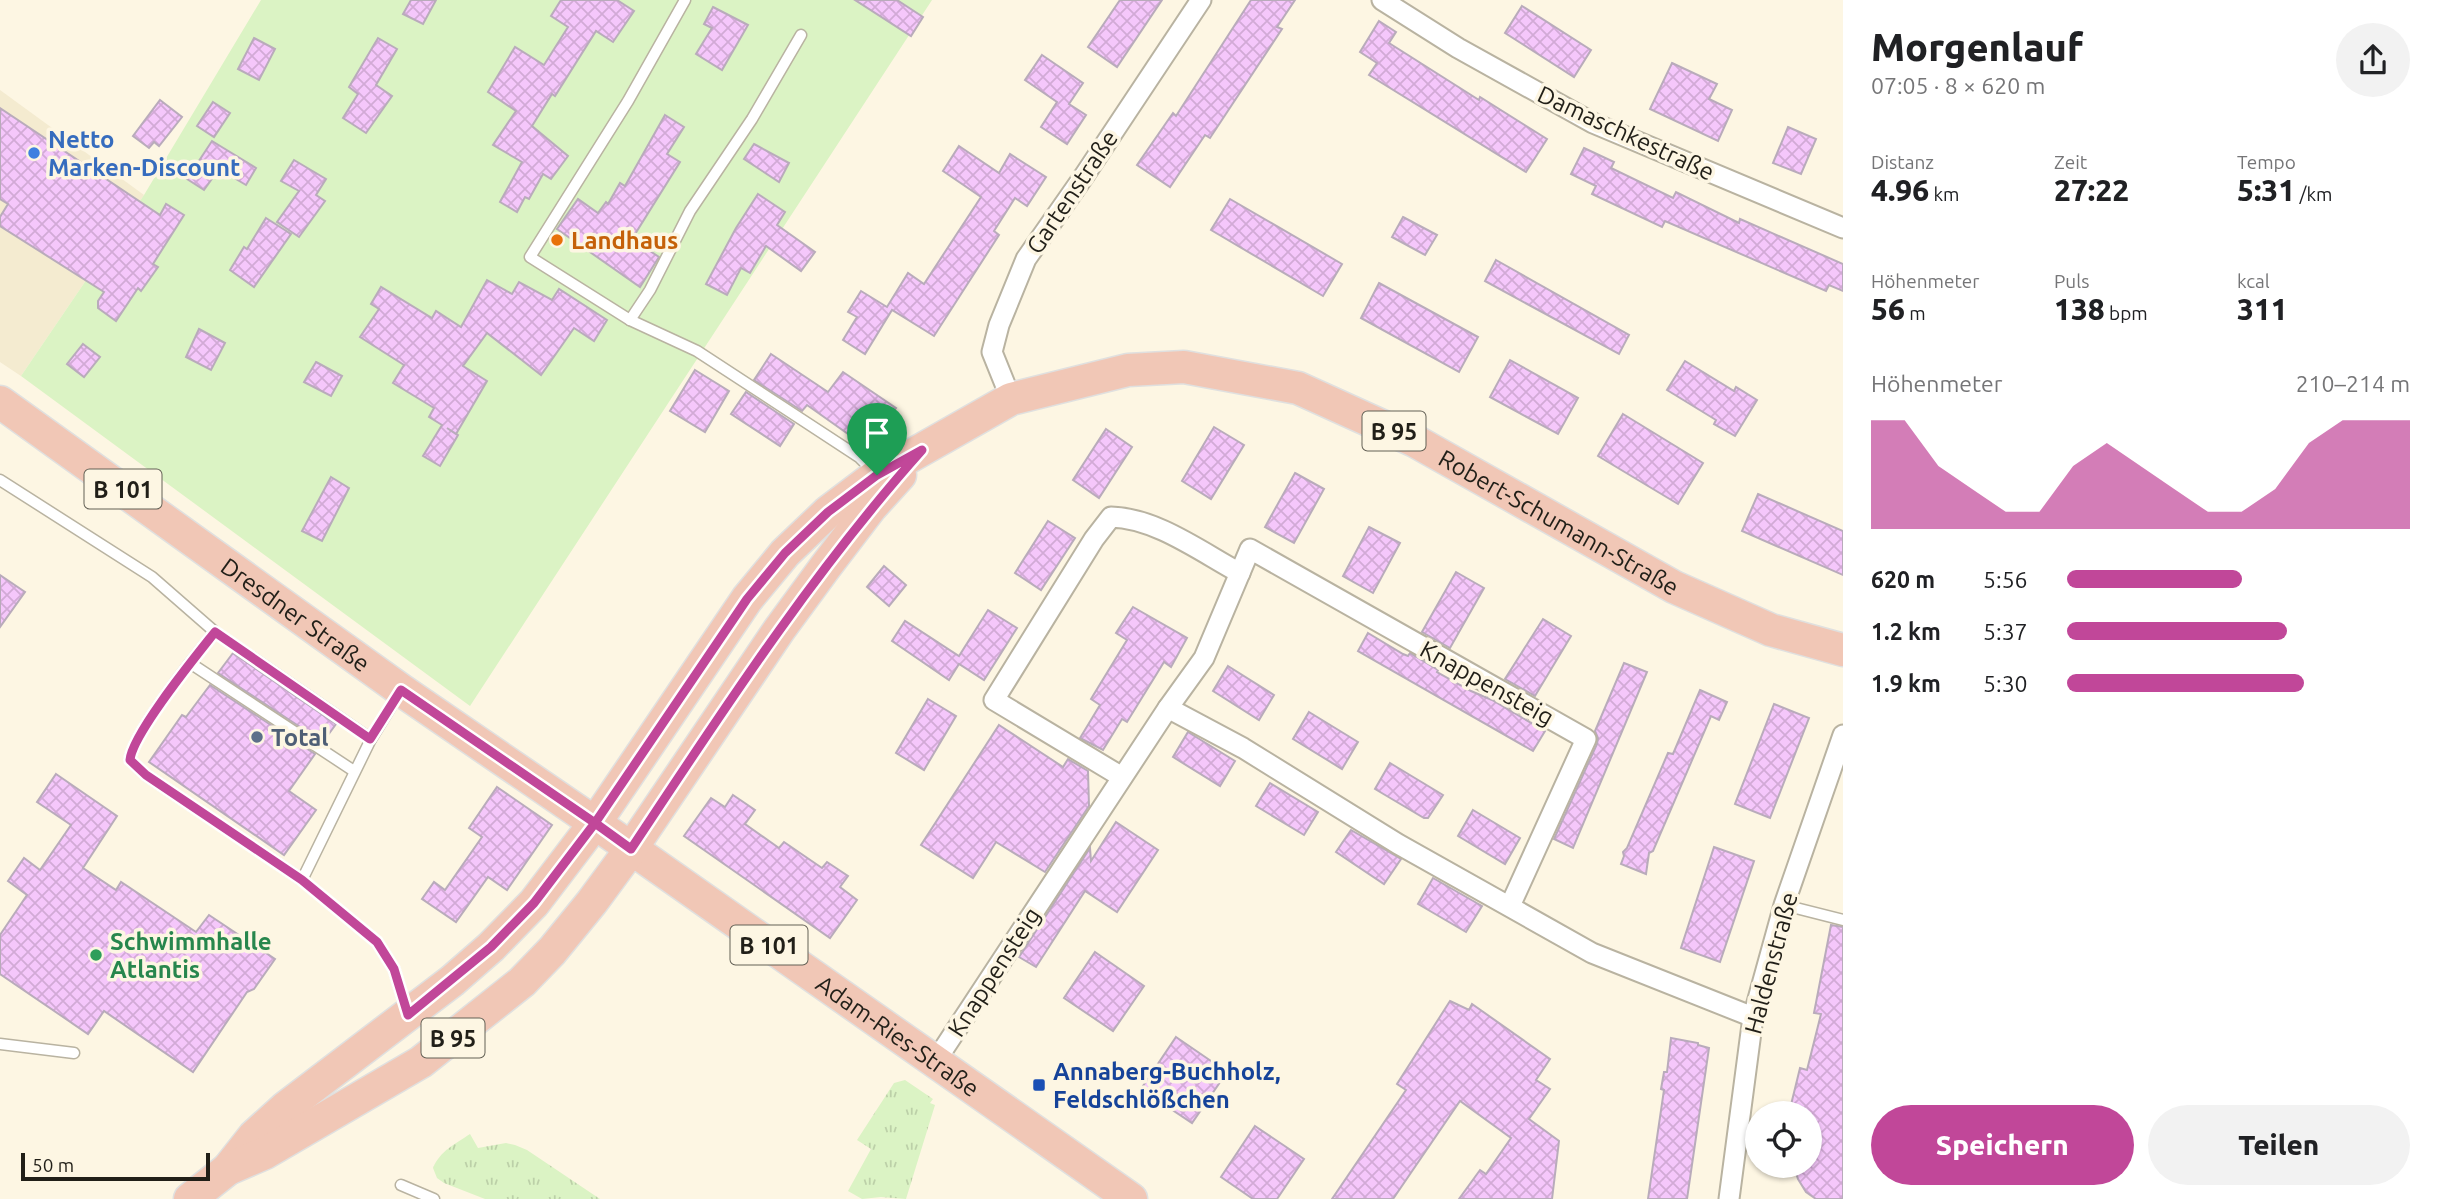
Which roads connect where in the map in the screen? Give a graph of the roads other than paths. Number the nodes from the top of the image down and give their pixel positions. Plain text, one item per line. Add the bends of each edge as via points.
1 (685, 0) edge
2 (1201, 0) edge
3 (1382, 0) edge
4 (801, 35) dead end
5 (1843, 228) edge
6 (630, 320) junction
7 (1011, 399) junction
8 (0, 402) edge
9 (922, 450) junction
10 (877, 475) junction
11 (0, 480) edge
12 (1240, 573) junction
13 (215, 632) junction
14 (1843, 650) edge
15 (190, 663) junction
16 (401, 690) junction
17 (1168, 708) junction
18 (1843, 735) edge
19 (370, 739) junction
20 (354, 771) junction
21 (1122, 777) junction
22 (595, 823) junction
23 (631, 849) junction
24 (302, 880) junction
25 (1784, 905) junction
26 (1510, 906) junction
27 (1843, 920) edge
28 (408, 1015) junction
29 (1753, 1017) junction
30 (0, 1044) edge
31 (74, 1053) dead end
32 (935, 1062) junction
33 (228, 1169) junction
34 (401, 1185) dead end
35 (190, 1199) edge
36 (434, 1199) edge
37 (1131, 1199) edge
38 (1730, 1199) edge

1 - 6 lane via 530,257
2 - 7 street, Gartenstraße via 1026,259 992,352
3 - 5 street, Damaschkestraße via 1593,123
4 - 6 lane via 690,211
6 - 10 lane via 697,351 859,457
7 - 9 main road, Robert-Schumann-Straße / B 95
7 - 14 main road, Robert-Schumann-Straße / B 95 via 1128,370 1184,368 1298,388 1415,441 1674,587 1771,630
8 - 16 main road, Dresdner Straße / B 101
9 - 10 main road, Robert-Schumann-Straße / B 95
9 - 23 main road, Robert-Schumann-Straße / B 95 via 810,587
10 - 22 main road, Robert-Schumann-Straße / B 95 via 793,545 747,599
11 - 13 lane via 152,577
12 - 17 street, Knappensteig via 1204,658
12 - 21 street via 1131,517 1111,517 994,700
12 - 26 street, Knappensteig via 1250,549 1586,739
13 - 15 lane
13 - 19 lane
15 - 20 lane
15 - 24 lane via 135,741 130,760
16 - 19 lane
16 - 22 main road, Dresdner Straße / B 101
17 - 21 street, Knappensteig
17 - 26 street
18 - 25 street, Haldenstraße
19 - 20 lane
20 - 24 lane
21 - 32 street, Knappensteig
22 - 23 main road, Adam-Ries-Straße / B 101
22 - 28 main road, B 95 via 534,903 491,947
23 - 32 main road, Adam-Ries-Straße / B 101
23 - 33 main road, B 95 via 552,951 475,1021 391,1081
24 - 28 lane via 377,942 394,969
25 - 27 lane
25 - 29 street, Haldenstraße
26 - 29 street via 1592,953
28 - 33 main road, B 95 via 285,1108 254,1136
29 - 38 street, Haldenstraße
30 - 31 lane
32 - 37 main road, Adam-Ries-Straße / B 101
33 - 35 main road, B 95
34 - 36 lane

